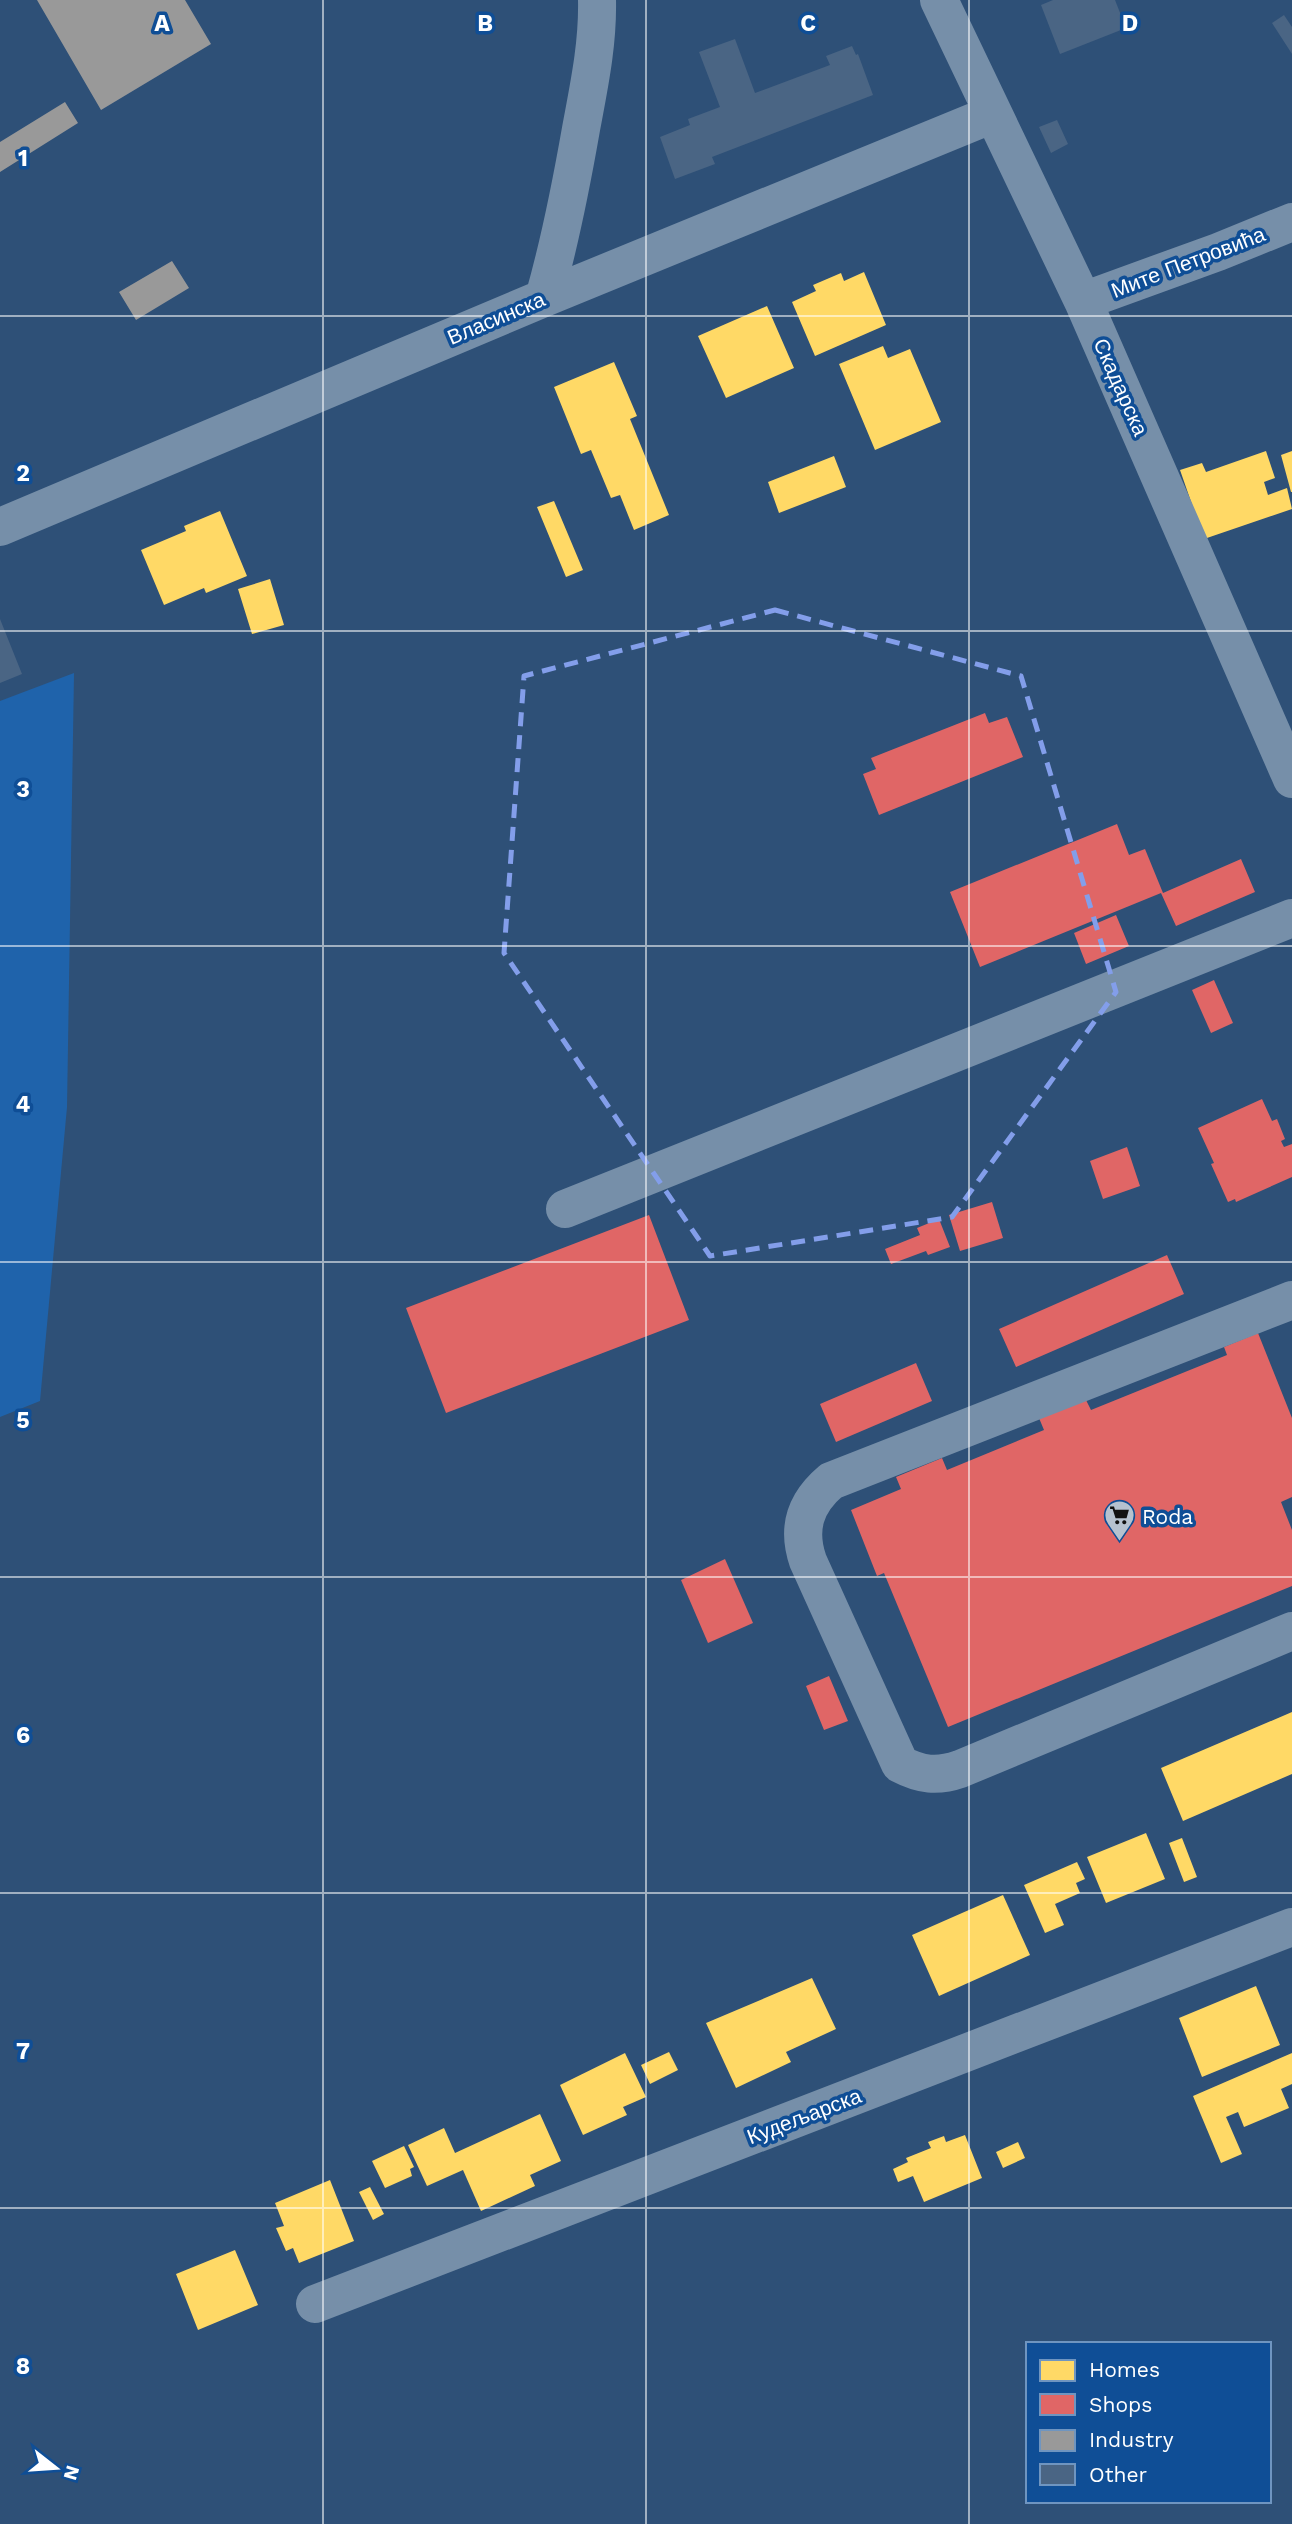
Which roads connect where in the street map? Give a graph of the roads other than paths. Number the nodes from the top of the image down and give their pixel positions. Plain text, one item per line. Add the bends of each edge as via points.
1 (597, 0) edge
2 (939, 0) edge
3 (993, 114) junction
4 (1292, 222) edge
5 (544, 298) junction
6 (1083, 301) junction
7 (0, 527) edge
8 (1292, 779) edge
9 (1292, 918) edge
10 (565, 1209) dead end
11 (1292, 1300) edge
12 (1292, 1632) edge
13 (1292, 1927) edge
14 (315, 2304) dead end

1 - 5 street via 598,35 589,86 560,240
2 - 3 street, Скадарска
3 - 5 street, Власинска
3 - 6 street, Скадарска
4 - 6 street, Мите Петровића
5 - 7 street, Власинска
6 - 8 street, Скадарска
9 - 10 street
11 - 12 street via 831,1481 810,1503 802,1532 808,1561 900,1764 916,1772 932,1775 960,1769
13 - 14 street, Кудељарска

